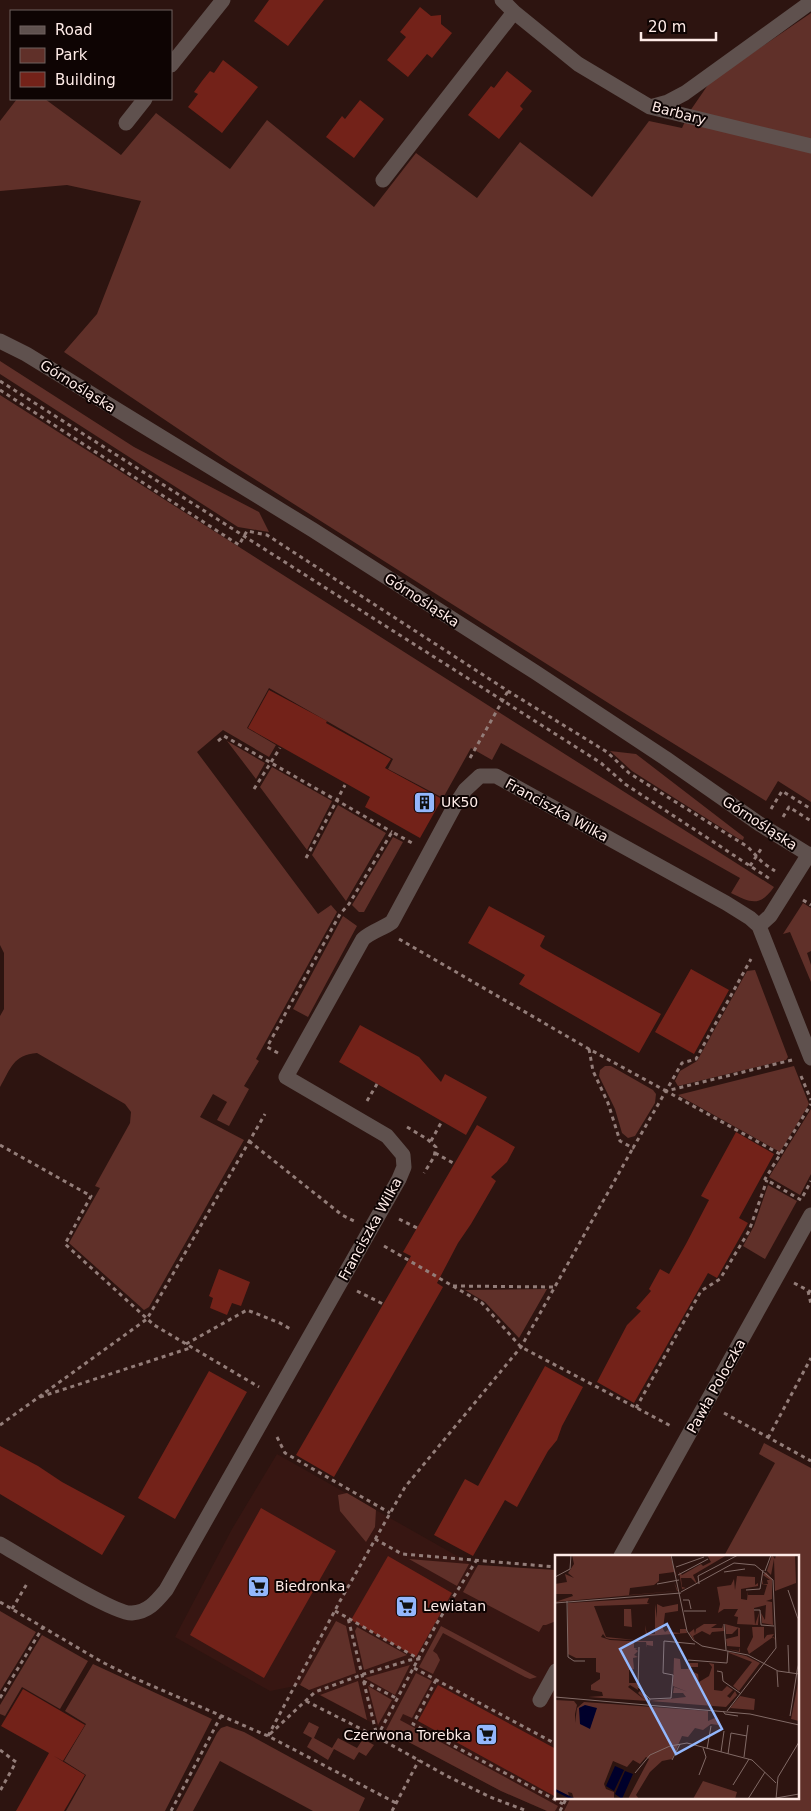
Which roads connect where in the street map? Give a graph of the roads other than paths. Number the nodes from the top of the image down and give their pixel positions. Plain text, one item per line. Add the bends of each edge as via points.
1 (223, 0) edge
2 (502, 0) edge
3 (811, 2) edge
4 (514, 12) junction
5 (172, 65) edge
6 (144, 100) edge
7 (650, 107) junction
8 (126, 123) dead end
9 (811, 146) edge
10 (383, 180) dead end
11 (0, 333) edge
12 (0, 341) edge
13 (26, 354) junction
14 (810, 855) edge
15 (759, 926) junction
16 (811, 1058) edge
17 (811, 1215) edge
18 (0, 1544) edge
19 (621, 1555) edge
20 (555, 1674) edge
21 (540, 1700) dead end

1 - 5 street
2 - 4 street, Barbary
3 - 7 street via 685,93
4 - 7 street, Barbary via 578,64
4 - 10 street
6 - 8 street
7 - 9 street, Barbary
11 - 13 street, Górnośląska
12 - 13 street, Górnośląska
13 - 14 street, Górnośląska via 535,672
14 - 15 street via 770,916
15 - 16 street
15 - 18 street, Franciszka Wilka via 726,904 496,776 480,776 454,807 392,922 369,933 363,940 286,1077 387,1136 403,1155 404,1167 166,1590 151,1607 131,1614 108,1606
17 - 19 street, Pawła Poloczka
20 - 21 street

